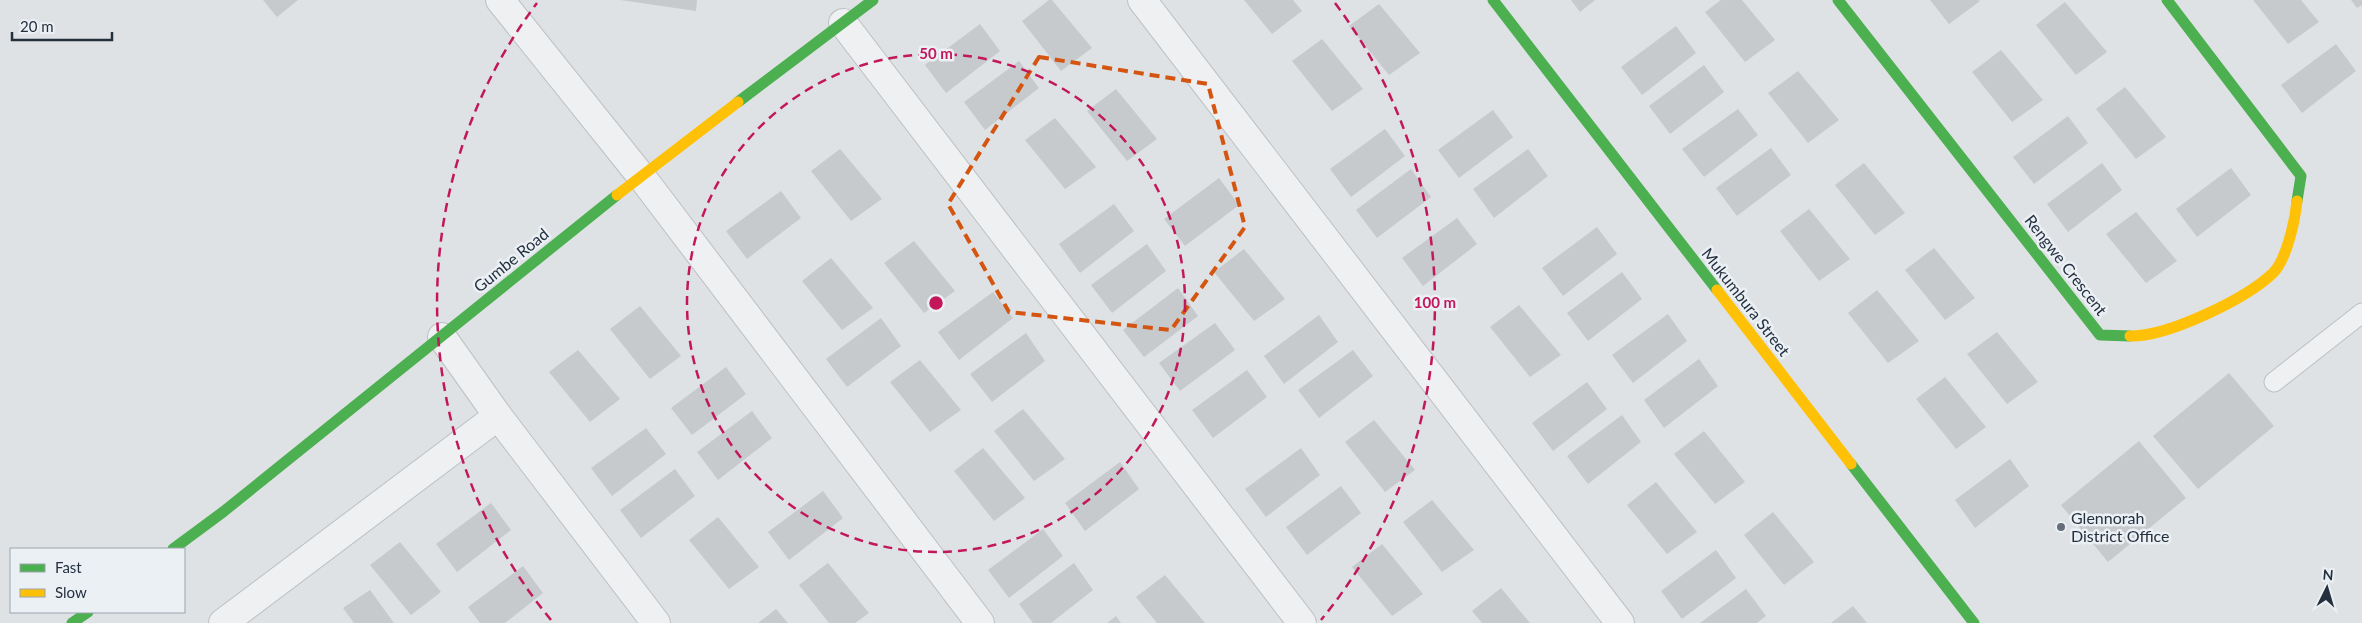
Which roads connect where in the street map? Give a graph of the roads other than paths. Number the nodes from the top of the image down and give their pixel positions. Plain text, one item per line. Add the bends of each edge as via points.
1 (500, 0) edge
2 (873, 0) edge
3 (1142, 0) edge
4 (1493, 0) edge
5 (1838, 0) edge
6 (2167, 0) edge
7 (843, 23) junction
8 (641, 176) junction
9 (2362, 312) edge
10 (442, 337) junction
11 (2274, 382) dead end
12 (498, 416) junction
13 (174, 548) edge
14 (87, 613) edge
15 (647, 620) edge
16 (72, 623) edge
17 (223, 623) edge
18 (980, 623) edge
19 (1302, 623) edge
20 (1620, 623) edge
21 (1974, 623) edge

1 - 8 street
2 - 7 street, Gumbe Road
3 - 20 street
4 - 21 street, Mukumbura Street
5 - 6 street, Rengwe Crescent via 2100,335 2136,336 2191,322 2243,295 2274,272 2293,232 2301,176
7 - 8 street, Gumbe Road
7 - 19 street
8 - 10 street, Gumbe Road
8 - 18 street
9 - 11 lane
10 - 12 street
10 - 13 street, Gumbe Road
12 - 15 street
12 - 17 street
14 - 16 street

